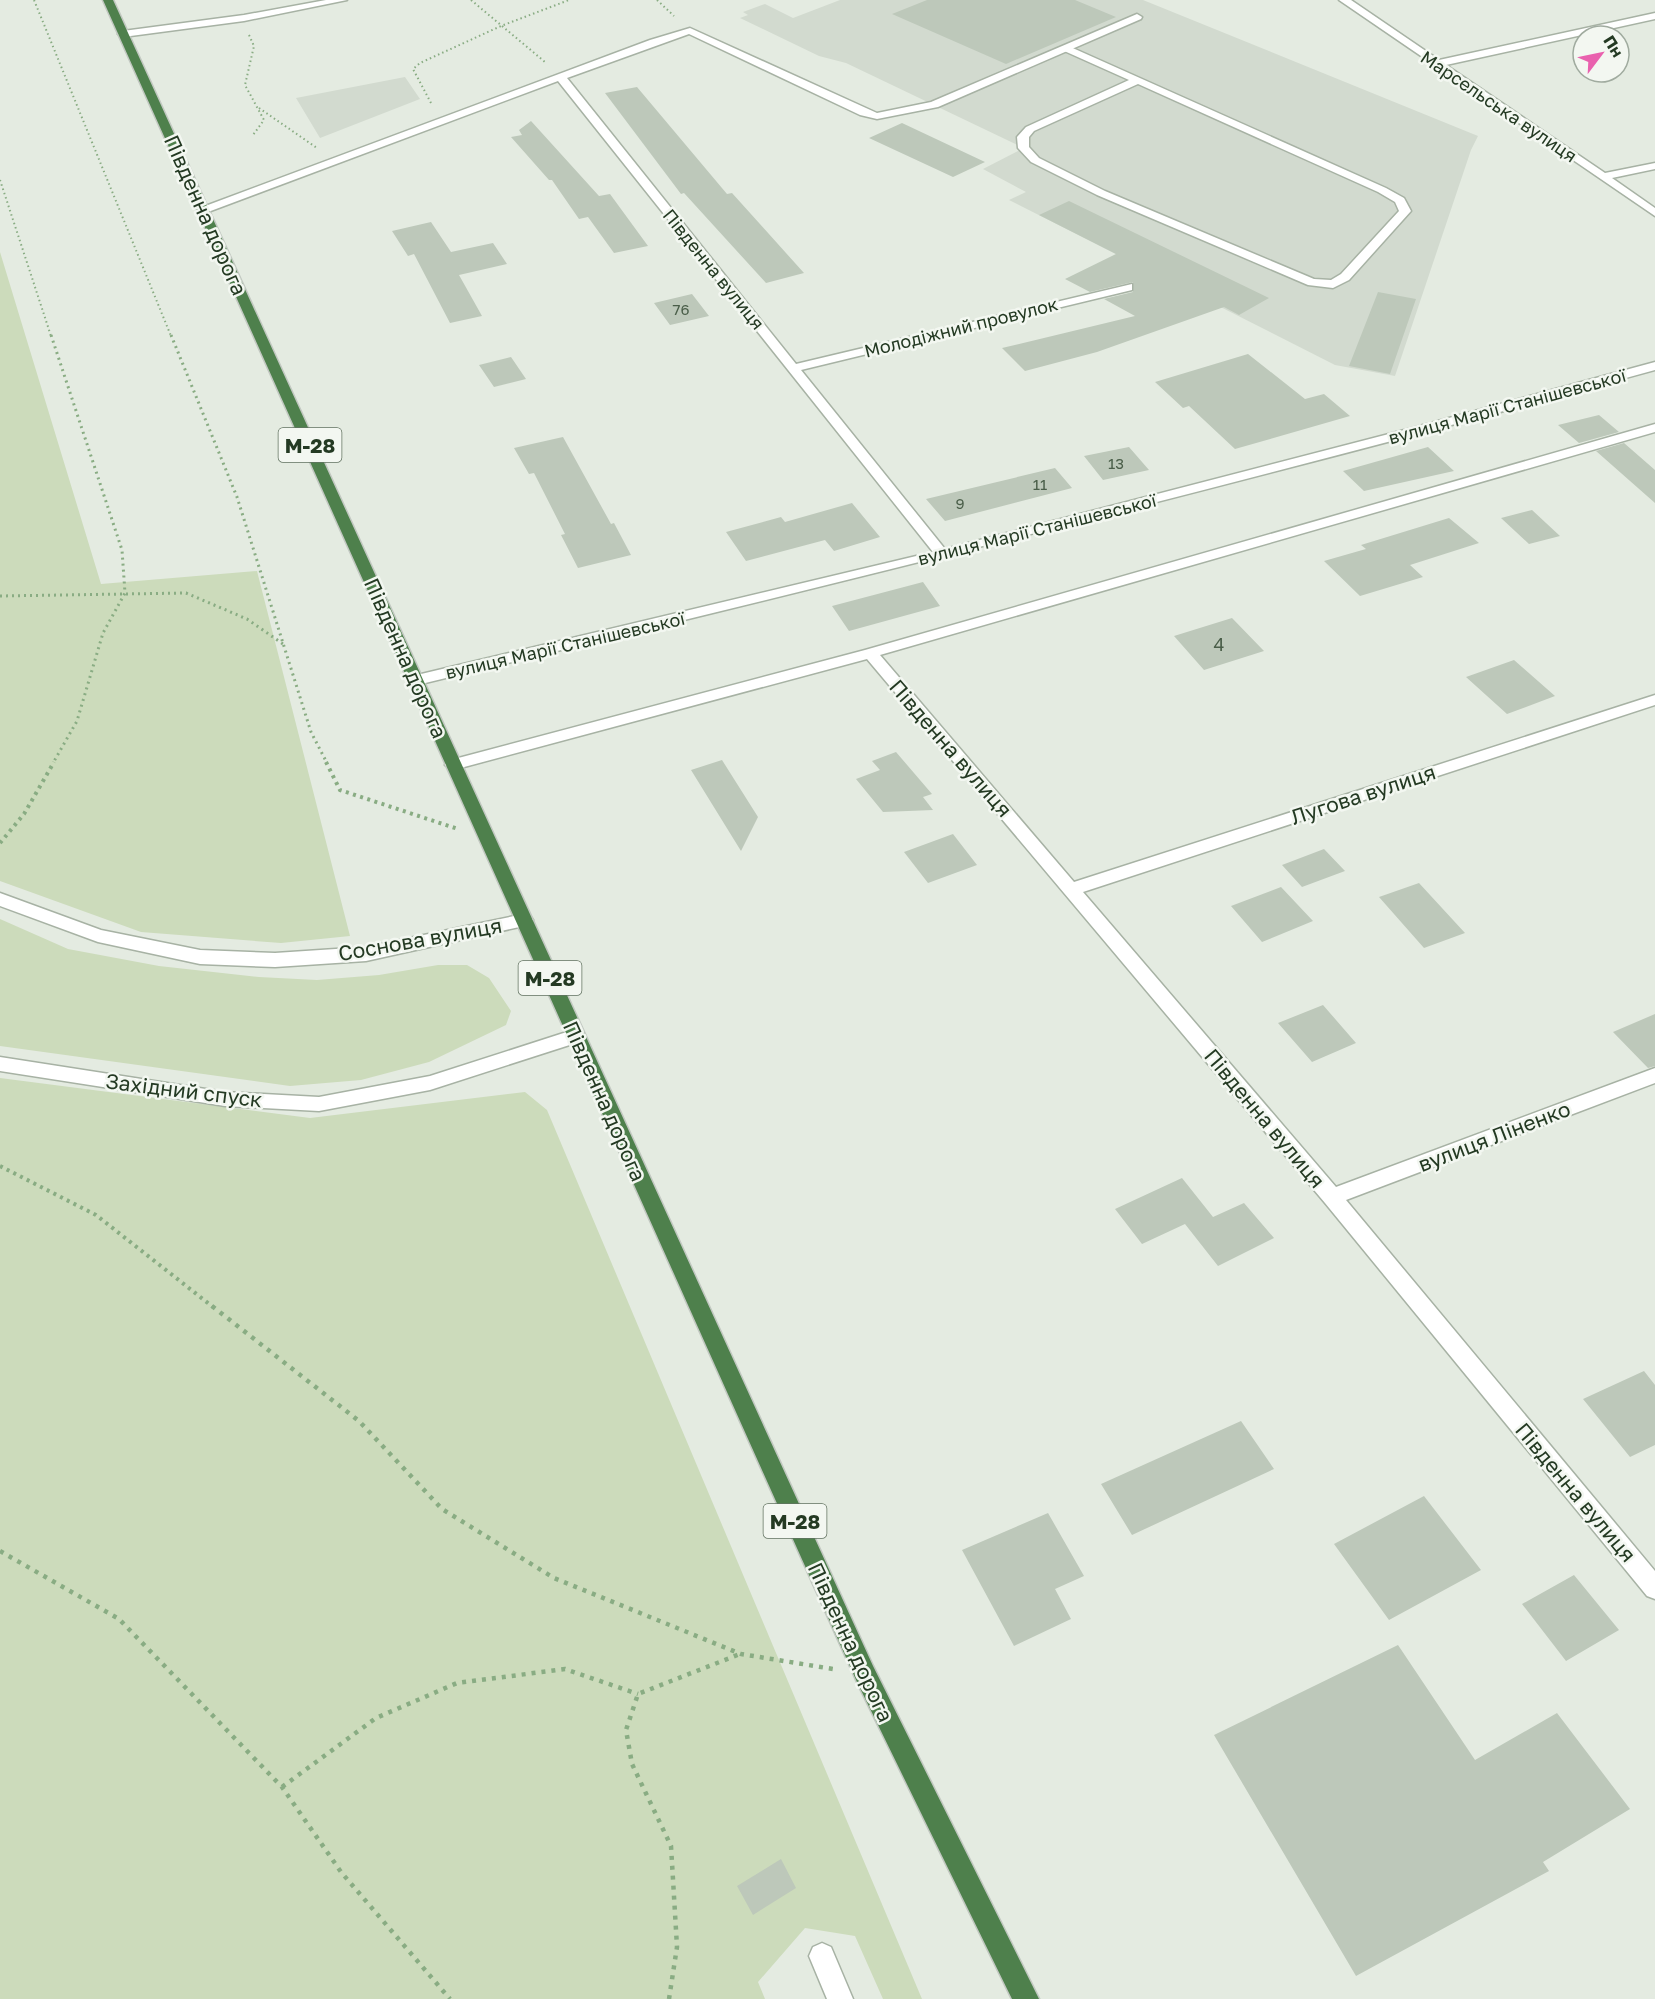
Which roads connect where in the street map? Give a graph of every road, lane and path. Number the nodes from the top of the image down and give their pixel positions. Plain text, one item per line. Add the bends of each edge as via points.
1 (34, 0) edge
2 (108, 0) edge
3 (342, 0) edge
4 (471, 0) edge
5 (569, 0) edge
6 (1344, 0) edge
7 (1655, 16) edge
8 (1137, 17) dead end
9 (244, 18) junction
10 (501, 26) junction
11 (123, 34) junction
12 (1066, 48) junction
13 (1437, 63) junction
14 (560, 77) junction
15 (1139, 80) junction
16 (422, 107) dead end
17 (258, 108) junction
18 (253, 135) dead end
19 (323, 166) junction
20 (1655, 166) edge
21 (1604, 177) junction
22 (0, 180) edge
23 (204, 210) junction
24 (1655, 213) edge
25 (1128, 286) dead end
26 (1655, 366) edge
27 (794, 368) junction
28 (1655, 428) edge
29 (942, 554) junction
30 (125, 594) junction
31 (0, 596) edge
32 (283, 645) junction
33 (870, 653) junction
34 (417, 680) junction
35 (1655, 699) edge
36 (453, 765) junction
37 (487, 839) junction
38 (0, 843) edge
39 (1072, 889) junction
40 (0, 899) edge
41 (524, 920) junction
42 (576, 1036) junction
43 (0, 1064) edge
44 (1655, 1075) edge
45 (0, 1166) edge
46 (1332, 1197) junction
47 (0, 1551) edge
48 (1655, 1588) edge
49 (741, 1654) junction
50 (865, 1674) junction
51 (638, 1694) junction
52 (282, 1788) junction
53 (822, 1956) dead end
54 (450, 1999) edge
55 (669, 1999) edge
56 (840, 1999) edge
57 (1026, 1999) edge

1 - 32 path via 237,497
2 - 11 highway, Південна дорога / М-28
3 - 9 street
4 - 10 path
5 - 10 path
6 - 13 street, Марсельська вулиця
7 - 13 street
8 - 12 street
9 - 11 street
9 - 17 path via 254,46 245,85
10 - 14 path
10 - 16 path via 413,69 433,102
11 - 23 highway, Південна дорога / М-28
12 - 14 street via 934,105 877,116 690,31
12 - 15 street
13 - 21 street, Марсельська вулиця
14 - 19 street
14 - 27 street, Південна вулиця
15 - 15 street via 1030,129 1023,137 1024,148 1035,160 1101,193 1312,282 1333,284 1345,277 1405,211 1400,200 1382,190
17 - 18 path via 264,120
17 - 19 path via 324,153
19 - 23 street
20 - 21 street
21 - 24 street, Марсельська вулиця
22 - 30 path via 122,550
23 - 34 highway, Південна дорога / М-28
25 - 27 street, Молодіжний провулок
26 - 29 street, вулиця Марії Станішевської
27 - 29 street, Південна вулиця
28 - 33 street
29 - 34 street, вулиця Марії Станішевської
30 - 31 path
30 - 32 path via 186,593 247,619
30 - 38 path via 103,633 77,721 24,814
32 - 37 path via 311,732 340,790
33 - 36 street
33 - 39 street, Південна вулиця
34 - 36 highway, Південна дорога / М-28
35 - 39 street, Лугова вулиця
36 - 37 highway, Південна дорога / М-28
37 - 41 highway, Південна дорога / М-28
39 - 46 street, Південна вулиця
40 - 41 street, Соснова вулиця via 98,936 200,957 275,960 366,954
41 - 42 highway, Південна дорога / М-28
42 - 43 street, Західний спуск via 430,1083 319,1104 225,1099
42 - 50 highway, Південна дорога / М-28
44 - 46 street, вулиця Ліненко
45 - 49 path via 96,1215 359,1420 442,1509 554,1578
46 - 48 street, Південна вулиця
47 - 52 path via 119,1619
49 - 50 path
49 - 51 path
50 - 57 highway, Південна дорога / М-28
51 - 52 path via 565,1670 458,1683 376,1718
51 - 55 path via 626,1731 632,1764 671,1846 677,1947
52 - 54 path via 341,1872
53 - 56 street

